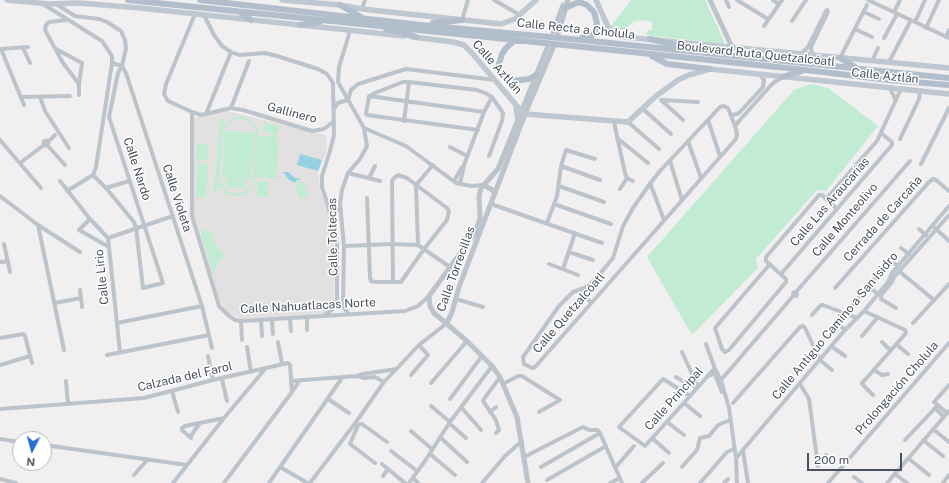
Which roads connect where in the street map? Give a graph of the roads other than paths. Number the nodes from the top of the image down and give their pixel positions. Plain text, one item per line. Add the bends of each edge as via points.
1 (7, 0) edge
2 (128, 0) edge
3 (200, 0) edge
4 (282, 0) edge
5 (365, 0) edge
6 (468, 0) edge
7 (494, 0) edge
8 (536, 0) edge
9 (565, 0) edge
10 (568, 0) edge
11 (596, 0) edge
12 (710, 0) edge
13 (726, 0) edge
14 (737, 0) edge
15 (773, 0) edge
16 (806, 0) edge
17 (868, 0) edge
18 (900, 0) edge
19 (925, 0) edge
20 (939, 0) edge
21 (780, 2) edge
22 (41, 3) junction
23 (55, 4) junction
24 (340, 5) junction
25 (867, 5) dead end
26 (729, 7) dead end
27 (565, 8) junction
28 (362, 9) junction
29 (239, 12) junction
30 (864, 12) junction
31 (895, 13) junction
32 (195, 14) junction
33 (204, 15) junction
34 (520, 15) junction
35 (75, 16) junction
36 (768, 19) junction
37 (879, 19) dead end
38 (251, 20) junction
39 (462, 20) junction
40 (70, 21) junction
41 (330, 21) junction
42 (365, 21) junction
43 (792, 21) dead end
44 (913, 21) junction
45 (300, 25) junction
46 (421, 25) junction
47 (764, 26) dead end
48 (926, 28) junction
49 (855, 29) junction
50 (949, 30) edge
51 (350, 31) junction
52 (416, 37) junction
53 (872, 37) dead end
54 (947, 37) edge
55 (884, 38) dead end
56 (571, 39) junction
57 (650, 39) junction
58 (515, 40) junction
59 (561, 44) joint
60 (28, 47) dead end
61 (732, 47) junction
62 (23, 48) junction
63 (878, 48) dead end
64 (0, 49) edge
65 (56, 49) junction
66 (231, 52) junction
67 (701, 52) junction
68 (649, 54) junction
69 (801, 54) junction
70 (812, 55) junction
71 (840, 58) junction
72 (249, 61) dead end
73 (872, 61) junction
74 (889, 62) junction
75 (30, 63) dead end
76 (112, 63) junction
77 (122, 66) junction
78 (856, 68) junction
79 (949, 68) edge
80 (710, 69) junction
81 (806, 70) junction
82 (759, 74) junction
83 (536, 76) junction
84 (782, 77) junction
85 (949, 78) edge
86 (495, 80) junction
87 (409, 82) junction
88 (79, 84) junction
89 (949, 85) edge
90 (890, 88) junction
91 (901, 89) junction
92 (920, 91) junction
93 (949, 94) edge
94 (78, 95) dead end
95 (70, 96) dead end
96 (369, 96) junction
97 (656, 96) junction
98 (21, 97) junction
99 (492, 97) junction
100 (40, 98) junction
101 (348, 100) junction
102 (406, 100) junction
103 (661, 100) junction
104 (896, 101) junction
105 (698, 102) dead end
106 (24, 105) dead end
107 (516, 106) junction
108 (231, 108) junction
109 (949, 108) edge
110 (334, 109) junction
111 (643, 109) junction
112 (192, 112) junction
113 (484, 112) junction
114 (744, 112) junction
115 (524, 113) junction
116 (206, 114) junction
117 (731, 115) junction
118 (104, 116) junction
119 (110, 117) junction
120 (683, 120) dead end
121 (708, 120) junction
122 (404, 121) junction
123 (518, 121) junction
124 (334, 122) junction
125 (614, 122) junction
126 (628, 122) junction
127 (735, 126) junction
128 (364, 128) junction
129 (478, 130) junction
130 (881, 133) junction
131 (671, 134) dead end
132 (55, 135) dead end
133 (617, 138) junction
134 (900, 139) dead end
135 (0, 140) edge
136 (688, 141) junction
137 (47, 144) junction
138 (450, 147) dead end
139 (69, 148) dead end
140 (659, 149) dead end
141 (467, 156) junction
142 (489, 156) dead end
143 (720, 156) junction
144 (595, 159) dead end
145 (670, 161) junction
146 (910, 161) dead end
147 (20, 163) junction
148 (648, 163) dead end
149 (921, 164) dead end
150 (65, 165) dead end
151 (433, 165) junction
152 (464, 165) junction
153 (375, 166) dead end
154 (561, 166) junction
155 (348, 173) junction
156 (94, 175) junction
157 (369, 178) junction
158 (627, 178) junction
159 (701, 178) junction
160 (600, 180) dead end
161 (60, 181) dead end
162 (129, 181) junction
163 (380, 181) dead end
164 (454, 181) junction
165 (633, 181) dead end
166 (650, 183) junction
167 (460, 184) junction
168 (483, 186) junction
169 (559, 186) junction
170 (417, 187) junction
171 (41, 188) dead end
172 (106, 188) junction
173 (620, 189) dead end
174 (68, 191) junction
175 (949, 191) edge
176 (495, 193) junction
177 (0, 196) edge
178 (367, 198) dead end
179 (826, 199) junction
180 (682, 200) junction
181 (604, 202) dead end
182 (554, 204) junction
183 (490, 206) junction
184 (949, 206) edge
185 (480, 207) junction
186 (837, 208) junction
187 (341, 210) junction
188 (329, 211) junction
189 (949, 214) edge
190 (173, 216) junction
191 (90, 219) junction
192 (664, 220) junction
193 (547, 223) junction
194 (611, 224) dead end
195 (38, 225) junction
196 (145, 226) junction
197 (136, 228) junction
198 (918, 228) dead end
199 (934, 228) junction
200 (74, 230) dead end
201 (79, 230) junction
202 (575, 233) junction
203 (926, 234) junction
204 (108, 238) junction
205 (949, 241) edge
206 (602, 243) dead end
207 (4, 244) dead end
208 (392, 244) junction
209 (369, 245) junction
210 (418, 245) junction
211 (344, 246) junction
212 (109, 247) junction
213 (901, 248) dead end
214 (424, 249) junction
215 (80, 252) dead end
216 (569, 252) junction
217 (909, 254) junction
218 (593, 260) dead end
219 (890, 260) dead end
220 (8, 261) junction
221 (0, 262) edge
222 (549, 264) dead end
223 (770, 264) junction
224 (450, 267) junction
225 (563, 269) junction
226 (899, 269) junction
227 (10, 272) dead end
228 (880, 272) dead end
229 (781, 274) junction
230 (578, 275) dead end
231 (393, 282) junction
232 (162, 283) junction
233 (949, 284) edge
234 (167, 286) dead end
235 (868, 286) junction
236 (835, 288) dead end
237 (80, 290) dead end
238 (577, 291) junction
239 (429, 296) junction
240 (879, 296) junction
241 (81, 298) junction
242 (456, 299) junction
243 (337, 300) junction
244 (343, 300) junction
245 (934, 300) junction
246 (591, 302) junction
247 (55, 303) junction
248 (202, 306) junction
249 (852, 306) dead end
250 (82, 307) dead end
251 (483, 307) dead end
252 (896, 308) dead end
253 (864, 311) junction
254 (349, 314) junction
255 (325, 315) junction
256 (812, 315) dead end
257 (307, 317) junction
258 (878, 317) junction
259 (290, 318) junction
260 (857, 318) junction
261 (261, 320) junction
262 (272, 320) junction
263 (241, 321) junction
264 (836, 322) dead end
265 (117, 323) junction
266 (447, 323) junction
267 (913, 323) dead end
268 (307, 330) dead end
269 (845, 330) junction
270 (291, 331) dead end
271 (273, 334) dead end
272 (208, 335) junction
273 (262, 336) dead end
274 (862, 336) dead end
275 (0, 338) edge
276 (242, 340) dead end
277 (466, 341) junction
278 (278, 342) dead end
279 (882, 342) dead end
280 (949, 343) edge
281 (706, 344) dead end
282 (896, 344) junction
283 (419, 345) junction
284 (831, 346) junction
285 (247, 347) dead end
286 (212, 348) dead end
287 (64, 350) dead end
288 (890, 350) junction
289 (120, 352) junction
290 (682, 352) dead end
291 (908, 354) dead end
292 (107, 355) dead end
293 (30, 356) junction
294 (208, 356) dead end
295 (482, 356) junction
296 (845, 356) dead end
297 (820, 360) junction
298 (32, 363) dead end
299 (282, 364) junction
300 (0, 365) edge
301 (492, 366) junction
302 (265, 369) junction
303 (396, 369) junction
304 (715, 370) junction
305 (832, 370) dead end
306 (874, 370) junction
307 (251, 372) junction
308 (888, 374) dead end
309 (411, 375) dead end
310 (367, 376) junction
311 (500, 377) junction
312 (676, 377) dead end
313 (222, 378) junction
314 (342, 378) junction
315 (213, 380) junction
316 (300, 380) junction
317 (721, 380) junction
318 (66, 381) dead end
319 (291, 381) junction
320 (384, 382) junction
321 (431, 383) dead end
322 (503, 384) junction
323 (800, 384) junction
324 (697, 385) junction
325 (949, 385) edge
326 (172, 391) junction
327 (292, 392) junction
328 (723, 394) dead end
329 (873, 395) dead end
330 (690, 396) junction
331 (450, 399) dead end
332 (328, 400) junction
333 (227, 402) dead end
334 (733, 403) dead end
335 (68, 404) junction
336 (684, 404) junction
337 (430, 406) dead end
338 (461, 407) junction
339 (496, 407) dead end
340 (936, 407) junction
341 (0, 409) edge
342 (178, 412) dead end
343 (490, 412) junction
344 (539, 412) dead end
345 (349, 413) dead end
346 (947, 414) edge
347 (700, 416) dead end
348 (224, 418) junction
349 (730, 420) junction
350 (450, 422) junction
351 (667, 422) junction
352 (201, 423) junction
353 (933, 428) junction
354 (481, 430) dead end
355 (411, 431) dead end
356 (599, 432) junction
357 (348, 433) junction
358 (496, 433) dead end
359 (684, 435) dead end
360 (352, 436) junction
361 (440, 437) junction
362 (466, 438) dead end
363 (652, 438) junction
364 (0, 439) edge
365 (905, 440) dead end
366 (923, 440) junction
367 (12, 441) edge
368 (522, 441) junction
369 (387, 442) dead end
370 (949, 442) edge
371 (52, 446) edge
372 (606, 446) junction
373 (634, 446) dead end
374 (734, 449) junction
375 (391, 451) dead end
376 (431, 451) junction
377 (630, 451) junction
378 (743, 451) junction
379 (669, 453) dead end
380 (635, 454) dead end
381 (826, 455) dead end
382 (943, 456) dead end
383 (524, 457) junction
384 (736, 458) junction
385 (908, 458) junction
386 (148, 459) junction
387 (467, 462) dead end
388 (375, 463) dead end
389 (663, 463) dead end
390 (382, 464) dead end
391 (187, 466) junction
392 (280, 467) junction
393 (541, 467) dead end
394 (682, 467) dead end
395 (615, 468) junction
396 (388, 469) junction
397 (417, 472) junction
398 (895, 474) junction
399 (134, 475) dead end
400 (455, 475) dead end
401 (383, 476) dead end
402 (929, 476) dead end
403 (949, 476) edge
404 (854, 477) dead end
405 (412, 478) junction
406 (620, 478) junction
407 (0, 479) edge
408 (728, 479) dead end
409 (547, 480) dead end
410 (16, 483) edge
411 (173, 483) edge
412 (224, 483) edge
413 (269, 483) edge
414 (308, 483) edge
415 (405, 483) edge
416 (409, 483) edge
417 (418, 483) edge
418 (482, 483) edge
419 (527, 483) edge
420 (610, 483) edge
421 (622, 483) edge
422 (642, 483) edge
423 (700, 483) edge
424 (724, 483) edge
425 (737, 483) edge
426 (748, 483) edge
427 (828, 483) edge
428 (862, 483) edge
429 (888, 483) edge
430 (907, 483) edge
431 (943, 483) edge

1 - 22 main road, Calle Aztlán
2 - 29 main road, Calle Recta a Cholula
3 - 42 main road, Calle Recta a Cholula
4 - 24 main road, Calle Recta a Cholula
5 - 28 street
6 - 39 street
7 - 34 street
8 - 34 main road, Calle Recta a Cholula
9 - 27 street via 556,33
10 - 27 street
11 - 57 main road, Calle Recta a Cholula via 608,27 615,34
12 - 61 street
13 - 26 street
14 - 36 street
15 - 21 street
16 - 43 street
17 - 31 street
18 - 31 street
19 - 44 street
20 - 48 street
21 - 36 street
22 - 23 main road, Calle Aztlán
22 - 40 street
23 - 32 main road, Calle Aztlán via 79,3
23 - 35 street, Calle Nardo
24 - 28 main road, Calle Recta a Cholula
24 - 42 main road
25 - 30 street
27 - 56 main road via 576,2 582,3 590,7 597,19 597,28 593,35
28 - 39 main road, Calle Recta a Cholula
29 - 38 main road
29 - 41 main road, Calle Recta a Cholula
30 - 37 street
30 - 49 street
31 - 44 street
31 - 55 street
32 - 33 main road, Calle Aztlán
32 - 112 street, Gallinero via 164,94 168,101
33 - 38 main road, Calle Aztlán
33 - 66 street via 222,46
34 - 39 main road, Calle Recta a Cholula via 501,24
35 - 40 street
35 - 77 street, Calle Nardo via 99,19 121,31 126,48
36 - 47 street
38 - 45 main road, Calle Aztlán
39 - 46 main road
40 - 65 street via 49,22 46,25 45,30
40 - 76 street via 102,41 112,56
41 - 42 main road, Calle Recta a Cholula
41 - 45 main road
42 - 46 main road, Calle Recta a Cholula
42 - 52 main road
42 - 58 main road, Calle Recta a Cholula
44 - 48 street
44 - 74 street
45 - 51 main road, Calle Aztlán
46 - 56 main road, Calle Recta a Cholula
48 - 54 street
49 - 53 street
49 - 71 street
50 - 54 street
51 - 52 main road, Calle Aztlán
51 - 101 street, Calle Toltecas via 338,73 338,82
52 - 86 main road, Calle Aztlán via 464,45
56 - 67 main road, Calle Recta a Cholula
57 - 61 main road, Calle Recta a Cholula
57 - 67 main road
58 - 59 main road, Calle Recta a Cholula
58 - 83 main road via 502,54 500,71 512,81
59 - 68 main road, Boulevard Ruta Quetzalcóatl
60 - 62 street
61 - 69 main road, Calle Recta a Cholula
62 - 64 street
62 - 75 street
63 - 73 street
64 - 98 street
65 - 88 street
65 - 88 street via 84,62
66 - 110 street, Gallinero via 239,55 265,53 323,71 333,83
66 - 116 street
67 - 78 main road, Calle Recta a Cholula
68 - 80 main road via 667,64
68 - 81 main road, Boulevard Ruta Quetzalcóatl
69 - 70 main road, Calle Recta a Cholula
69 - 70 street via 808,47 828,10 811,47
70 - 71 main road, Calle Recta a Cholula
71 - 73 main road, Calle Recta a Cholula
71 - 78 main road
72 - 108 street
73 - 74 main road, Calle Recta a Cholula
74 - 79 main road, Calle Recta a Cholula
76 - 77 street
76 - 118 street
77 - 119 street, Calle Nardo via 118,73
77 - 190 street, Calle Violeta
78 - 85 main road, Calle Recta a Cholula
80 - 82 main road, Calle Aztlán
80 - 97 main road, Calle Aztlán via 689,74
81 - 84 main road
81 - 89 main road, Boulevard Ruta Quetzalcóatl
82 - 84 main road, Calle Aztlán
82 - 114 street, Calle Quetzalcóatl via 764,80 764,85
83 - 115 street, Calle Torrecillas
83 - 115 street, Calle Torrecillas via 551,47
84 - 90 main road, Calle Aztlán
84 - 114 street, Calle Quetzalcóatl
86 - 101 street via 406,69 358,84 351,90
86 - 107 main road, Calle Aztlán
87 - 96 street
87 - 99 street via 477,90
87 - 102 street
88 - 94 street
90 - 91 main road, Calle Aztlán
90 - 104 street
91 - 92 main road, Calle Aztlán
91 - 104 street
92 - 93 main road, Calle Aztlán
92 - 134 street via 919,99
95 - 100 street
96 - 102 street
96 - 122 street via 366,115
97 - 103 street
97 - 111 main road, Calle Aztlán
98 - 100 street
98 - 106 street
99 - 113 street
99 - 142 street via 503,113
100 - 139 street via 45,111
101 - 110 street via 338,103
101 - 128 street, Calle Toltecas
102 - 113 street
102 - 122 street
103 - 105 street
103 - 120 street
104 - 130 street
107 - 115 main road, Calle Aztlán
107 - 123 main road
108 - 116 street, Gallinero
108 - 124 street, Gallinero via 312,130 324,129
109 - 149 street
110 - 124 street, Gallinero
111 - 126 main road, Calle Aztlán
111 - 131 street
112 - 116 street, Gallinero
112 - 263 street, Calle Nahuatlacas Norte via 192,216 219,306 235,320
113 - 129 street
114 - 117 street, Calle Quetzalcóatl
114 - 127 street, Calle Quetzalcóatl
115 - 123 street, Calle Torrecillas
115 - 125 main road
115 - 176 street, Calle Torrecillas
117 - 121 street, Calle Quetzalcóatl via 727,107 722,106
117 - 127 street
118 - 119 street
118 - 156 street
119 - 162 street, Calle Nardo
121 - 136 street, Calle Quetzalcóatl
121 - 143 street
122 - 129 street
123 - 168 street, Calle Torrecillas via 498,169
124 - 188 street, Calle Toltecas via 332,146 322,182 322,192
125 - 126 main road
125 - 133 street
126 - 140 street
127 - 143 street, Calle Quetzalcóatl via 736,139
128 - 151 street via 406,146
128 - 155 street, Calle Toltecas via 367,146 360,160
129 - 141 street
130 - 179 street
130 - 186 street, Calle Las Araucarias via 893,143
132 - 137 street
133 - 148 street
133 - 158 street
135 - 147 street
136 - 145 street, Calle Quetzalcóatl
136 - 159 street
137 - 147 street
137 - 150 street
138 - 141 street
141 - 152 street
143 - 159 street, Calle Quetzalcóatl
144 - 154 street via 568,150 565,151
145 - 166 street, Calle Quetzalcóatl
145 - 180 street
146 - 317 street, Calle Monteolivo
147 - 171 street
151 - 164 street
151 - 170 street
152 - 164 street
152 - 167 street
153 - 157 street
154 - 160 street
154 - 169 street
155 - 157 street
155 - 187 street, Calle Toltecas via 342,190
156 - 172 street
156 - 174 street
157 - 163 street
158 - 165 street
158 - 173 street
159 - 180 street, Calle Quetzalcóatl
161 - 174 street, Calle Lirio
162 - 172 street
162 - 196 street, Calle Nardo
164 - 167 street
166 - 192 street
166 - 238 street, Calle Quetzalcóatl via 623,226 613,258 594,281
167 - 168 street
168 - 176 street
168 - 185 street, Calle Torrecillas via 480,192
169 - 181 street
169 - 182 street
170 - 208 street via 400,175 392,180
170 - 210 street
170 - 214 street via 449,211 447,220
172 - 197 street
174 - 191 street, Calle Lirio
175 - 236 street, Cerrada de Carcaña via 936,180 930,181
176 - 183 street, Calle Torrecillas
177 - 195 street
178 - 209 street
179 - 186 street
179 - 223 street via 818,195 766,257
180 - 192 street, Calle Quetzalcóatl
182 - 193 street
182 - 194 street
183 - 185 street via 485,209
183 - 193 street
183 - 242 street, Calle Torrecillas
184 - 199 street, Calle Antiguo Camino a San Isidro
185 - 224 street, Calle Torrecillas via 480,218 475,234
186 - 229 street, Calle Las Araucarias
187 - 188 street
187 - 211 street, Calle Toltecas
188 - 243 street, Calle Toltecas via 337,244
189 - 199 street
190 - 196 street
190 - 248 street, Calle Violeta
191 - 201 street
191 - 204 street, Calle Lirio
192 - 246 street, Calle Quetzalcóatl
193 - 202 street
195 - 215 street
195 - 247 street
196 - 197 street
196 - 232 street, Calle Nardo
197 - 204 street
197 - 232 street via 141,290
198 - 203 street
199 - 203 street, Calle Antiguo Camino a San Isidro
199 - 205 street
199 - 226 street
200 - 201 street
201 - 212 street
202 - 206 street
202 - 216 street
203 - 217 street, Calle Antiguo Camino a San Isidro
204 - 212 street, Calle Lirio
207 - 220 street
208 - 209 street
208 - 210 street
208 - 231 street
209 - 211 street
209 - 231 street via 371,281
210 - 214 street
211 - 244 street, Calle Toltecas
212 - 265 street, Calle Lirio
213 - 217 street
214 - 224 street
214 - 231 street via 401,282
216 - 218 street
216 - 225 street
217 - 226 street, Calle Antiguo Camino a San Isidro
219 - 226 street
220 - 221 street
220 - 227 street
222 - 225 street
223 - 229 street
223 - 229 street via 714,328 722,350 729,350 787,280
224 - 239 street, Calle Torrecillas
225 - 230 street
226 - 240 street, Calle Antiguo Camino a San Isidro
226 - 245 street
228 - 235 street
232 - 234 street
233 - 245 street
235 - 240 street
235 - 249 street
237 - 241 street
238 - 246 street
238 - 246 street, Calle Quetzalcóatl via 559,306 537,336 523,357 524,364 532,368 535,366
239 - 254 street, Calle Nahuatlacas Norte via 410,310
239 - 266 street via 434,313
240 - 252 street
240 - 253 street, Calle Antiguo Camino a San Isidro
241 - 247 street
241 - 250 street
242 - 251 street
242 - 266 street, Calle Torrecillas
243 - 244 street
243 - 255 street via 334,308
244 - 254 street, Calle Toltecas via 345,310
245 - 267 street
247 - 287 street
248 - 265 street
248 - 272 street, Calle Violeta
253 - 258 street
253 - 260 street, Calle Antiguo Camino a San Isidro
254 - 255 street, Calle Nahuatlacas Norte
255 - 257 street, Calle Nahuatlacas Norte
256 - 260 street via 823,305
257 - 259 street, Calle Nahuatlacas Norte
257 - 268 street
258 - 274 street
258 - 282 street via 905,330 905,336
259 - 262 street, Calle Nahuatlacas Norte
259 - 270 street
260 - 269 street, Calle Antiguo Camino a San Isidro
261 - 262 street, Calle Nahuatlacas Norte
261 - 263 street, Calle Nahuatlacas Norte
261 - 273 street
262 - 271 street
263 - 276 street
264 - 269 street
265 - 289 street, Calle Lirio
266 - 277 street
266 - 283 street, Calle Torrecillas
269 - 284 street, Calle Antiguo Camino a San Isidro
272 - 286 street, Calle Violeta
272 - 289 street
275 - 293 street via 23,334
277 - 295 street
277 - 321 street
278 - 299 street
279 - 288 street
280 - 427 street, Prolongación Cholula
281 - 304 street
282 - 288 street
282 - 291 street
283 - 303 street, Calle Torrecillas
283 - 309 street via 428,355
284 - 296 street
284 - 297 street, Calle Antiguo Camino a San Isidro
285 - 307 street
288 - 306 street
289 - 292 street
290 - 324 street
293 - 298 street
293 - 300 street
294 - 315 street
295 - 301 street
295 - 331 street
297 - 305 street
297 - 323 street, Calle Antiguo Camino a San Isidro
297 - 334 street via 805,328 800,327
299 - 302 street, Calzada del Farol
299 - 319 street via 290,365
301 - 311 street
301 - 338 street
302 - 307 street, Calzada del Farol
302 - 348 street
303 - 310 street
303 - 320 street, Calle Torrecillas
304 - 317 street, Calle Principal
304 - 324 street, Calle Principal
306 - 308 street via 882,375
306 - 329 street via 862,384
307 - 313 street, Calzada del Farol
310 - 314 street
310 - 320 street
311 - 322 street
311 - 343 street via 484,399
312 - 324 street via 686,383
313 - 315 street, Calzada del Farol
313 - 333 street
314 - 316 street
314 - 332 street
315 - 326 street, Calzada del Farol
316 - 319 street
316 - 327 street
317 - 349 street, Calle Principal
318 - 335 street
319 - 327 street
320 - 357 street, Calle Torrecillas
322 - 344 street via 522,376 560,400
322 - 368 street via 517,417
323 - 378 street, Calle Antiguo Camino a San Isidro
323 - 381 street via 809,399 817,466
324 - 330 street, Calle Principal
325 - 340 street via 934,402
326 - 335 street, Calzada del Farol via 144,398
326 - 342 street
327 - 412 street
328 - 336 street via 714,372
330 - 336 street, Calle Principal
330 - 363 street, Calle Principal via 663,379 619,427 645,446
332 - 345 street
332 - 392 street
335 - 341 street, Calzada del Farol
336 - 347 street
336 - 351 street, Calle Principal
337 - 350 street
338 - 350 street
338 - 354 street
339 - 343 street
340 - 346 street
340 - 365 street
343 - 358 street via 499,430
346 - 353 street
348 - 352 street
348 - 391 street
349 - 374 street, Calle Principal
349 - 394 street via 718,425 707,437 700,438 697,450
350 - 361 street
350 - 362 street
351 - 359 street
351 - 363 street, Calle Principal
352 - 352 street via 185,426 182,430 191,437
353 - 366 street
353 - 370 street
355 - 376 street
356 - 372 street
356 - 383 street via 582,427
356 - 393 street
357 - 360 street
357 - 414 street, Calle Torrecillas
360 - 369 street via 360,424
360 - 388 street via 351,445
361 - 376 street
361 - 387 street
363 - 379 street
364 - 367 street
366 - 382 street
366 - 385 street
368 - 383 street
368 - 418 street
371 - 386 street
372 - 395 street
372 - 409 street
373 - 377 street
374 - 384 street, Calle Principal
374 - 423 street via 727,452
375 - 397 street
376 - 397 street
376 - 400 street
377 - 380 street
377 - 395 street
378 - 384 street, Calle Antiguo Camino a San Isidro
378 - 426 street
383 - 419 street
384 - 425 street, Calle Principal
385 - 398 street
385 - 402 street
386 - 391 street
386 - 399 street
389 - 422 street
390 - 396 street
391 - 411 street
392 - 413 street
392 - 414 street
395 - 406 street
396 - 401 street
396 - 415 street
397 - 405 street
398 - 429 street
398 - 430 street
403 - 431 street
404 - 428 street
405 - 416 street
405 - 417 street
406 - 420 street
406 - 421 street
407 - 410 street
408 - 424 street

